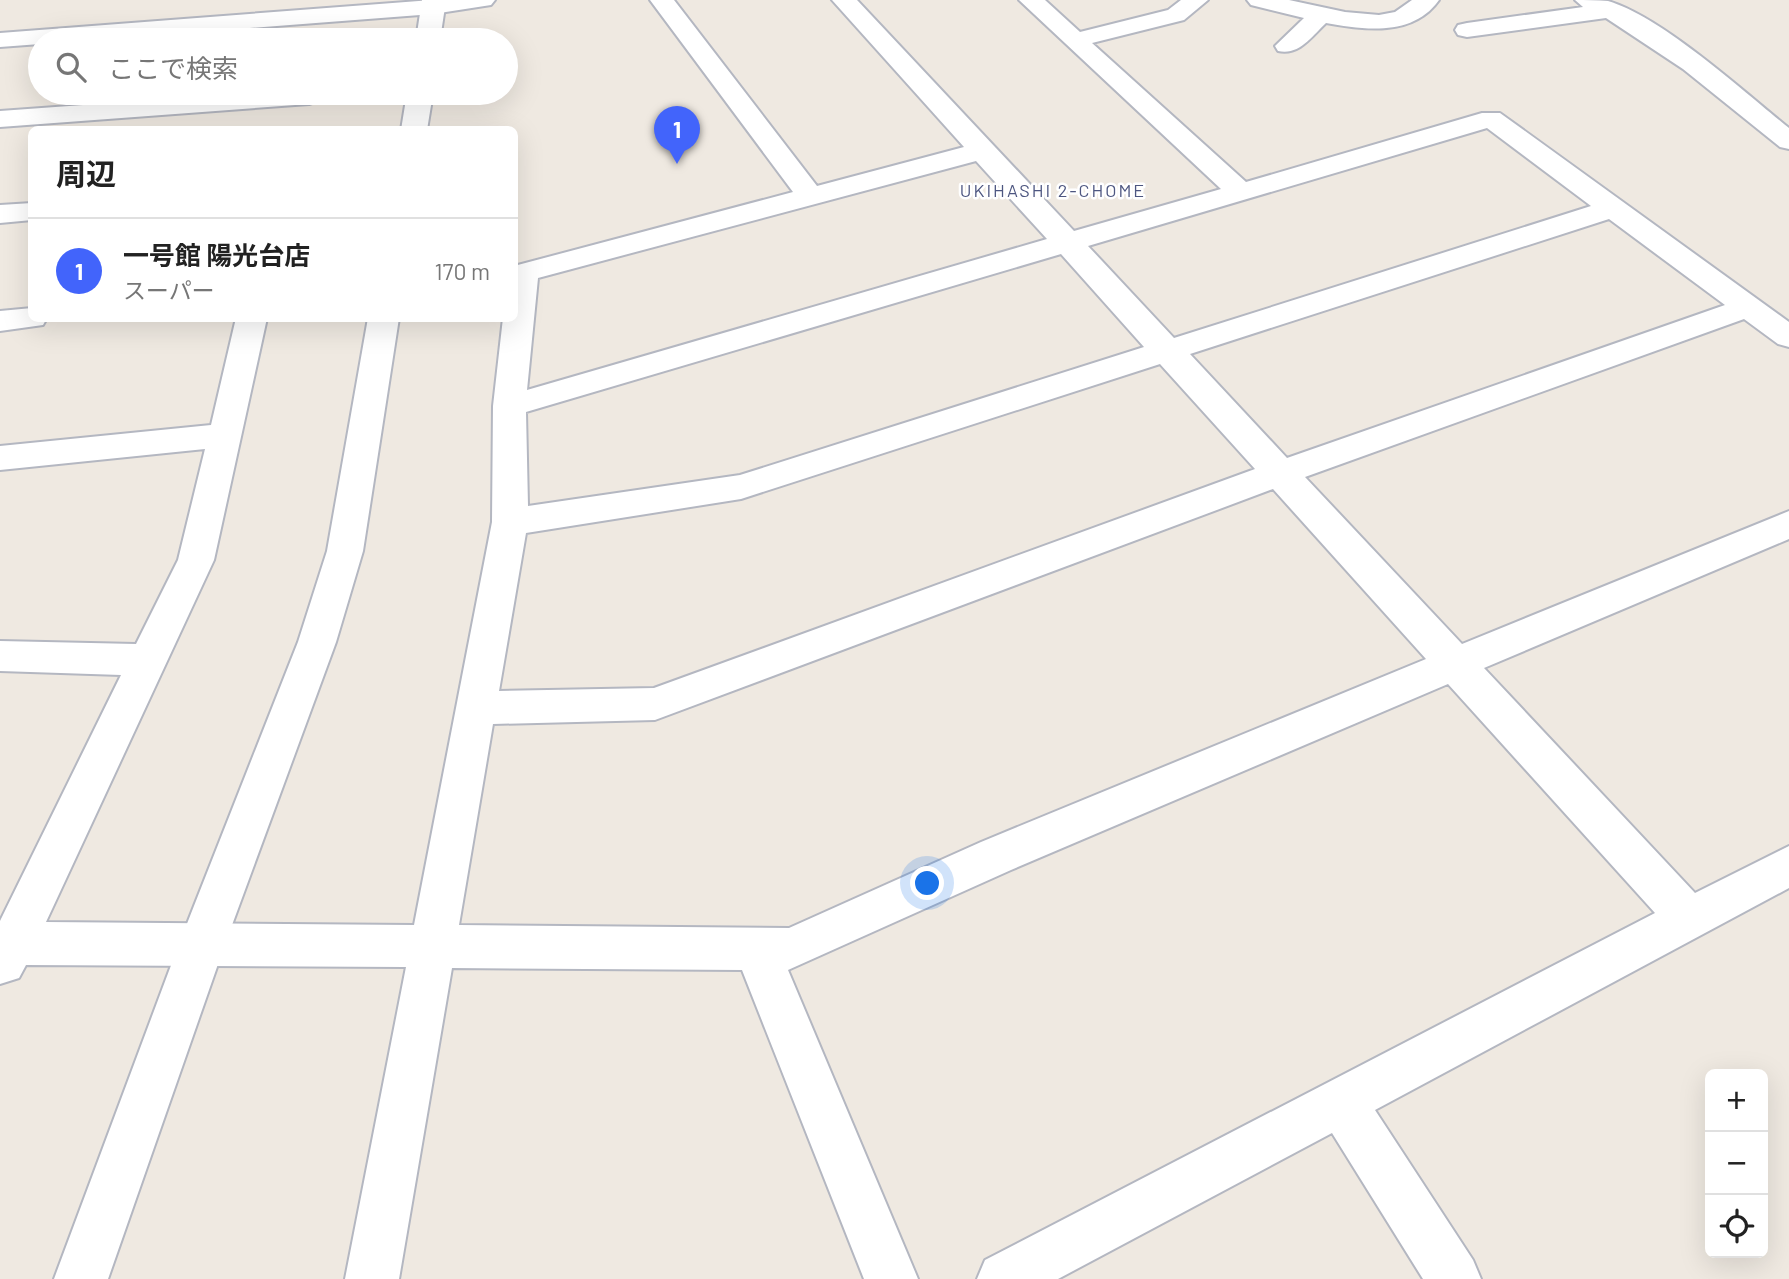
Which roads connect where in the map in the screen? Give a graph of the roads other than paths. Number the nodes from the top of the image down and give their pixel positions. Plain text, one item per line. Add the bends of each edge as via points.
1 (482, 0) edge
2 (662, 0) edge
3 (844, 0) edge
4 (1031, 0) edge
5 (1196, 0) edge
6 (1259, 0) edge
7 (1426, 0) edge
8 (1587, 0) edge
9 (434, 4) edge
10 (331, 8) edge
11 (1611, 10) junction
12 (1322, 14) junction
13 (124, 28) edge
14 (326, 28) edge
15 (430, 28) edge
16 (1467, 30) dead end
17 (28, 37) edge
18 (0, 40) edge
19 (1075, 40) junction
20 (1287, 46) dead end
21 (253, 105) edge
22 (418, 105) edge
23 (0, 119) edge
24 (415, 126) edge
25 (1789, 141) edge
26 (982, 151) junction
27 (1242, 193) junction
28 (810, 196) junction
29 (1613, 208) junction
30 (28, 211) edge
31 (0, 214) edge
32 (1068, 242) junction
33 (519, 275) edge
34 (1749, 307) junction
35 (28, 318) edge
36 (0, 321) edge
37 (251, 322) edge
38 (383, 322) edge
39 (515, 322) edge
40 (1789, 337) edge
41 (1165, 350) junction
42 (509, 406) junction
43 (223, 435) junction
44 (0, 458) edge
45 (1281, 472) junction
46 (510, 522) junction
47 (1789, 524) edge
48 (0, 656) edge
49 (150, 660) junction
50 (1457, 665) junction
51 (476, 708) junction
52 (1789, 866) edge
53 (1689, 918) junction
54 (202, 944) junction
55 (435, 945) junction
56 (757, 951) junction
57 (4, 952) edge
58 (1340, 1101) junction
59 (81, 1279) edge
60 (372, 1279) edge
61 (891, 1279) edge
62 (1004, 1279) edge
63 (1454, 1279) edge

1 - 9 street
2 - 28 street
3 - 26 street
4 - 19 street
5 - 19 street via 1176,15
6 - 12 street
7 - 12 street via 1392,20
8 - 11 street
9 - 10 street
9 - 15 street
10 - 13 street
10 - 14 street
11 - 16 street
11 - 25 street via 1664,44
12 - 20 street
17 - 18 street
19 - 27 street
21 - 23 street
22 - 24 street
26 - 28 street
26 - 32 street
27 - 29 street via 1491,119
27 - 32 street
28 - 33 street
29 - 34 street
29 - 41 street
30 - 31 street
32 - 41 street
32 - 42 street
34 - 40 street
34 - 45 street
35 - 36 street
37 - 43 street
38 - 54 street via 345,551 317,642
39 - 42 street
41 - 45 street
41 - 46 street via 741,487
42 - 46 street
43 - 44 street
43 - 49 street via 195,560
45 - 50 street
45 - 51 street via 655,704
46 - 51 street
47 - 50 street
48 - 49 street
49 - 57 street
50 - 53 street
50 - 56 street via 996,856 791,949
51 - 55 street
52 - 53 street
53 - 58 street
54 - 55 street
54 - 57 street
54 - 59 street
55 - 56 street
55 - 60 street
56 - 61 street
58 - 62 street
58 - 63 street

